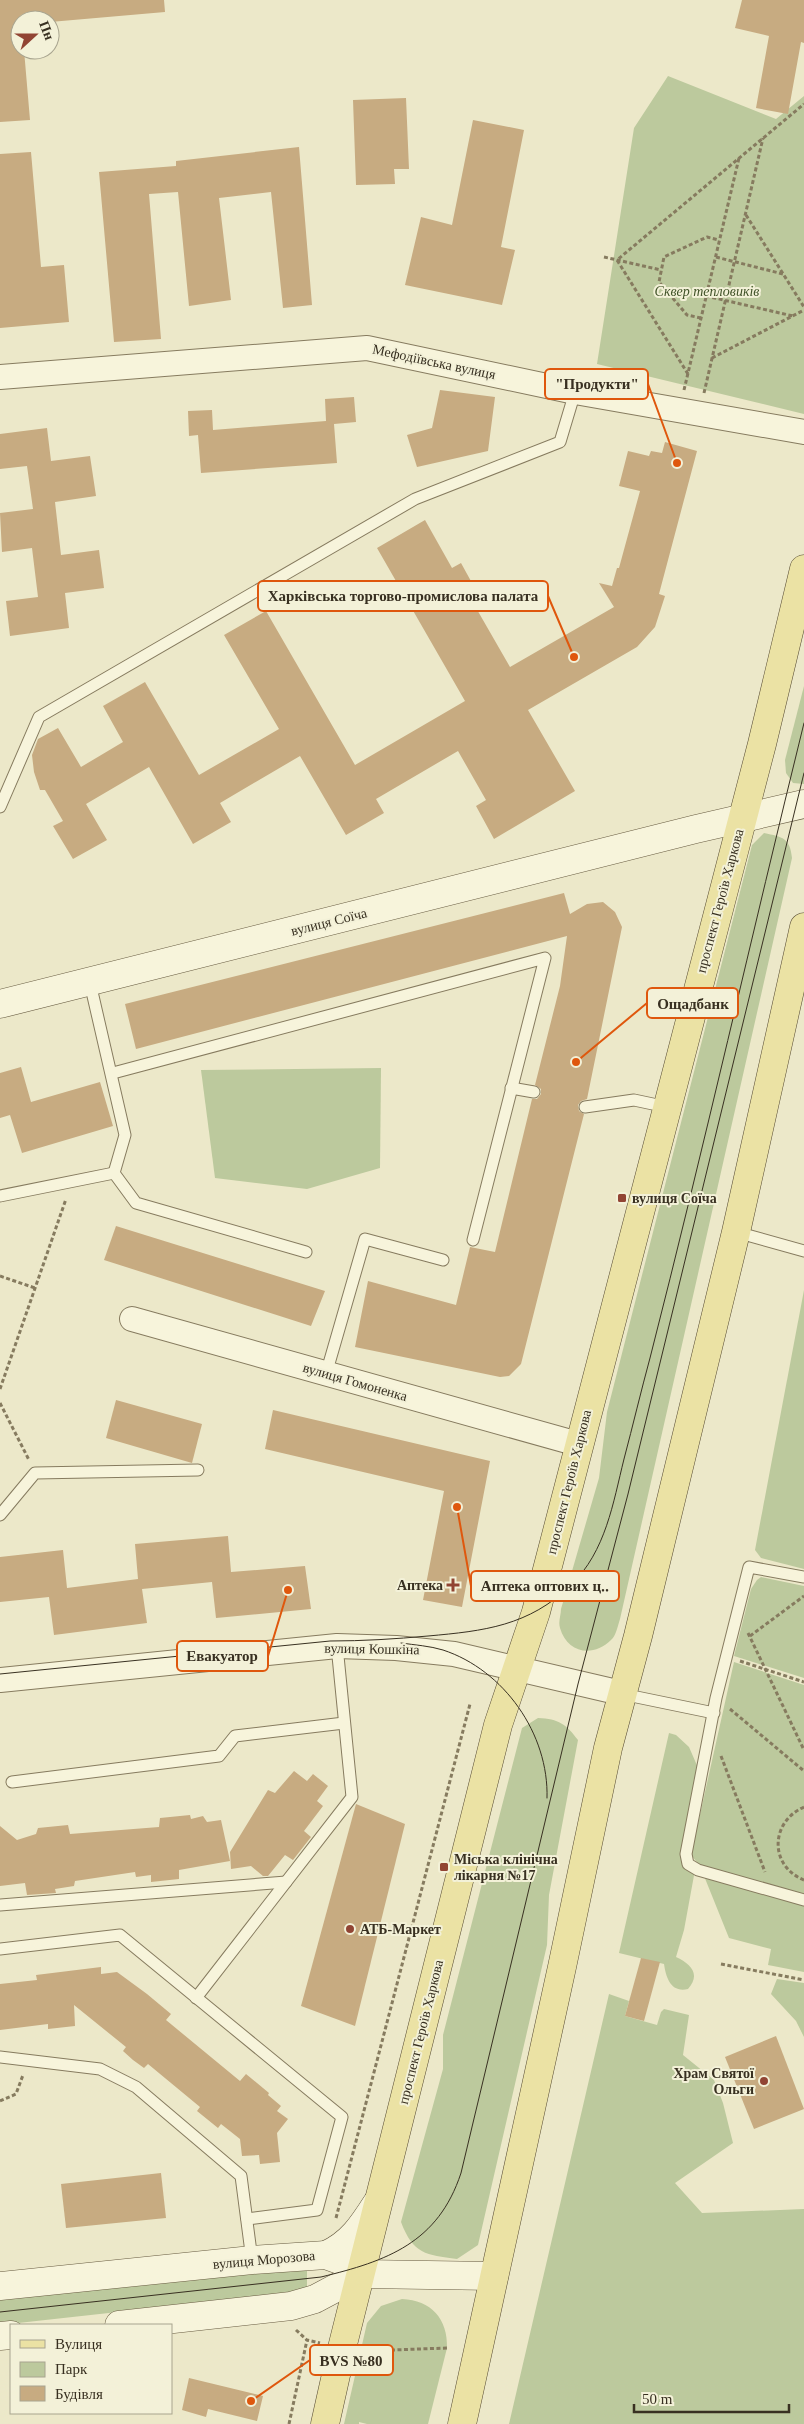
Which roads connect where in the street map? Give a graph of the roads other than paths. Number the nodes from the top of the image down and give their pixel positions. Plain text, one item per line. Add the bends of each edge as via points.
1 (0, 377) edge
2 (575, 392) junction
3 (804, 432) edge
4 (804, 569) edge
5 (804, 804) edge
6 (0, 807) edge
7 (742, 818) junction
8 (804, 927) edge
9 (90, 983) junction
10 (0, 1004) edge
11 (113, 1073) junction
12 (511, 1088) junction
13 (534, 1092) dead end
14 (585, 1107) dead end
15 (667, 1107) junction
16 (114, 1173) junction
17 (0, 1196) edge
18 (736, 1232) junction
19 (473, 1240) dead end
20 (804, 1251) edge
21 (306, 1252) dead end
22 (443, 1260) dead end
23 (132, 1319) dead end
24 (326, 1374) junction
25 (578, 1444) junction
26 (198, 1470) dead end
27 (0, 1515) edge
28 (804, 1577) edge
29 (337, 1646) junction
30 (516, 1670) junction
31 (0, 1680) edge
32 (621, 1693) junction
33 (714, 1712) junction
34 (344, 1723) junction
35 (12, 1782) dead end
36 (286, 1882) junction
37 (804, 1900) edge
38 (0, 1906) edge
39 (0, 1949) edge
40 (196, 1998) junction
41 (0, 2057) edge
42 (380, 2198) junction
43 (247, 2220) junction
44 (326, 2255) junction
45 (252, 2260) junction
46 (362, 2274) junction
47 (494, 2276) junction
48 (0, 2286) edge
49 (127, 2324) edge
50 (325, 2424) edge
51 (462, 2424) edge

1 - 2 street, Мефодіївська вулиця via 368,348
2 - 3 street, Мефодіївська вулиця
2 - 6 lane via 560,442 415,499 39,717
4 - 7 main road, проспект Героїв Харкова
5 - 7 main road, вулиця Соїча
7 - 9 main road, вулиця Соїча
7 - 15 main road, проспект Героїв Харкова
8 - 18 main road
9 - 10 main road, вулиця Соїча
9 - 11 lane
11 - 12 lane via 545,958
11 - 16 lane via 125,1135
12 - 13 lane
12 - 19 lane
14 - 15 lane via 634,1100
15 - 25 main road, проспект Героїв Харкова
16 - 17 lane
16 - 21 lane via 136,1203
18 - 20 lane
18 - 32 main road via 638,1636
22 - 24 lane via 365,1240
23 - 24 street, вулиця Гомоненка
24 - 25 street, вулиця Гомоненка
25 - 30 main road, проспект Героїв Харкова via 536,1612
26 - 27 lane via 35,1473
28 - 33 lane via 749,1567
29 - 30 street, вулиця Кошкіна via 454,1654
29 - 31 street, вулиця Кошкіна
29 - 34 lane
30 - 32 street, вулиця Кошкіна
30 - 42 main road, проспект Героїв Харкова via 498,1725
32 - 33 lane
32 - 47 main road
33 - 37 lane via 686,1854 688,1864 698,1870
34 - 35 lane via 235,1736 218,1756
34 - 36 lane via 352,1797
36 - 38 lane
36 - 40 lane
39 - 40 lane via 120,1936
40 - 43 lane via 342,2117 317,2210
41 - 43 lane via 100,2069 136,2087 241,2176
42 - 44 main road via 357,2233 336,2251
42 - 46 main road, проспект Героїв Харкова
43 - 45 lane
44 - 45 main road, вулиця Морозова
44 - 46 main road, вулиця Морозова via 348,2263
45 - 48 main road, вулиця Морозова
46 - 47 main road
46 - 49 main road via 315,2299 291,2306
46 - 50 main road, проспект Героїв Харкова
47 - 51 main road

